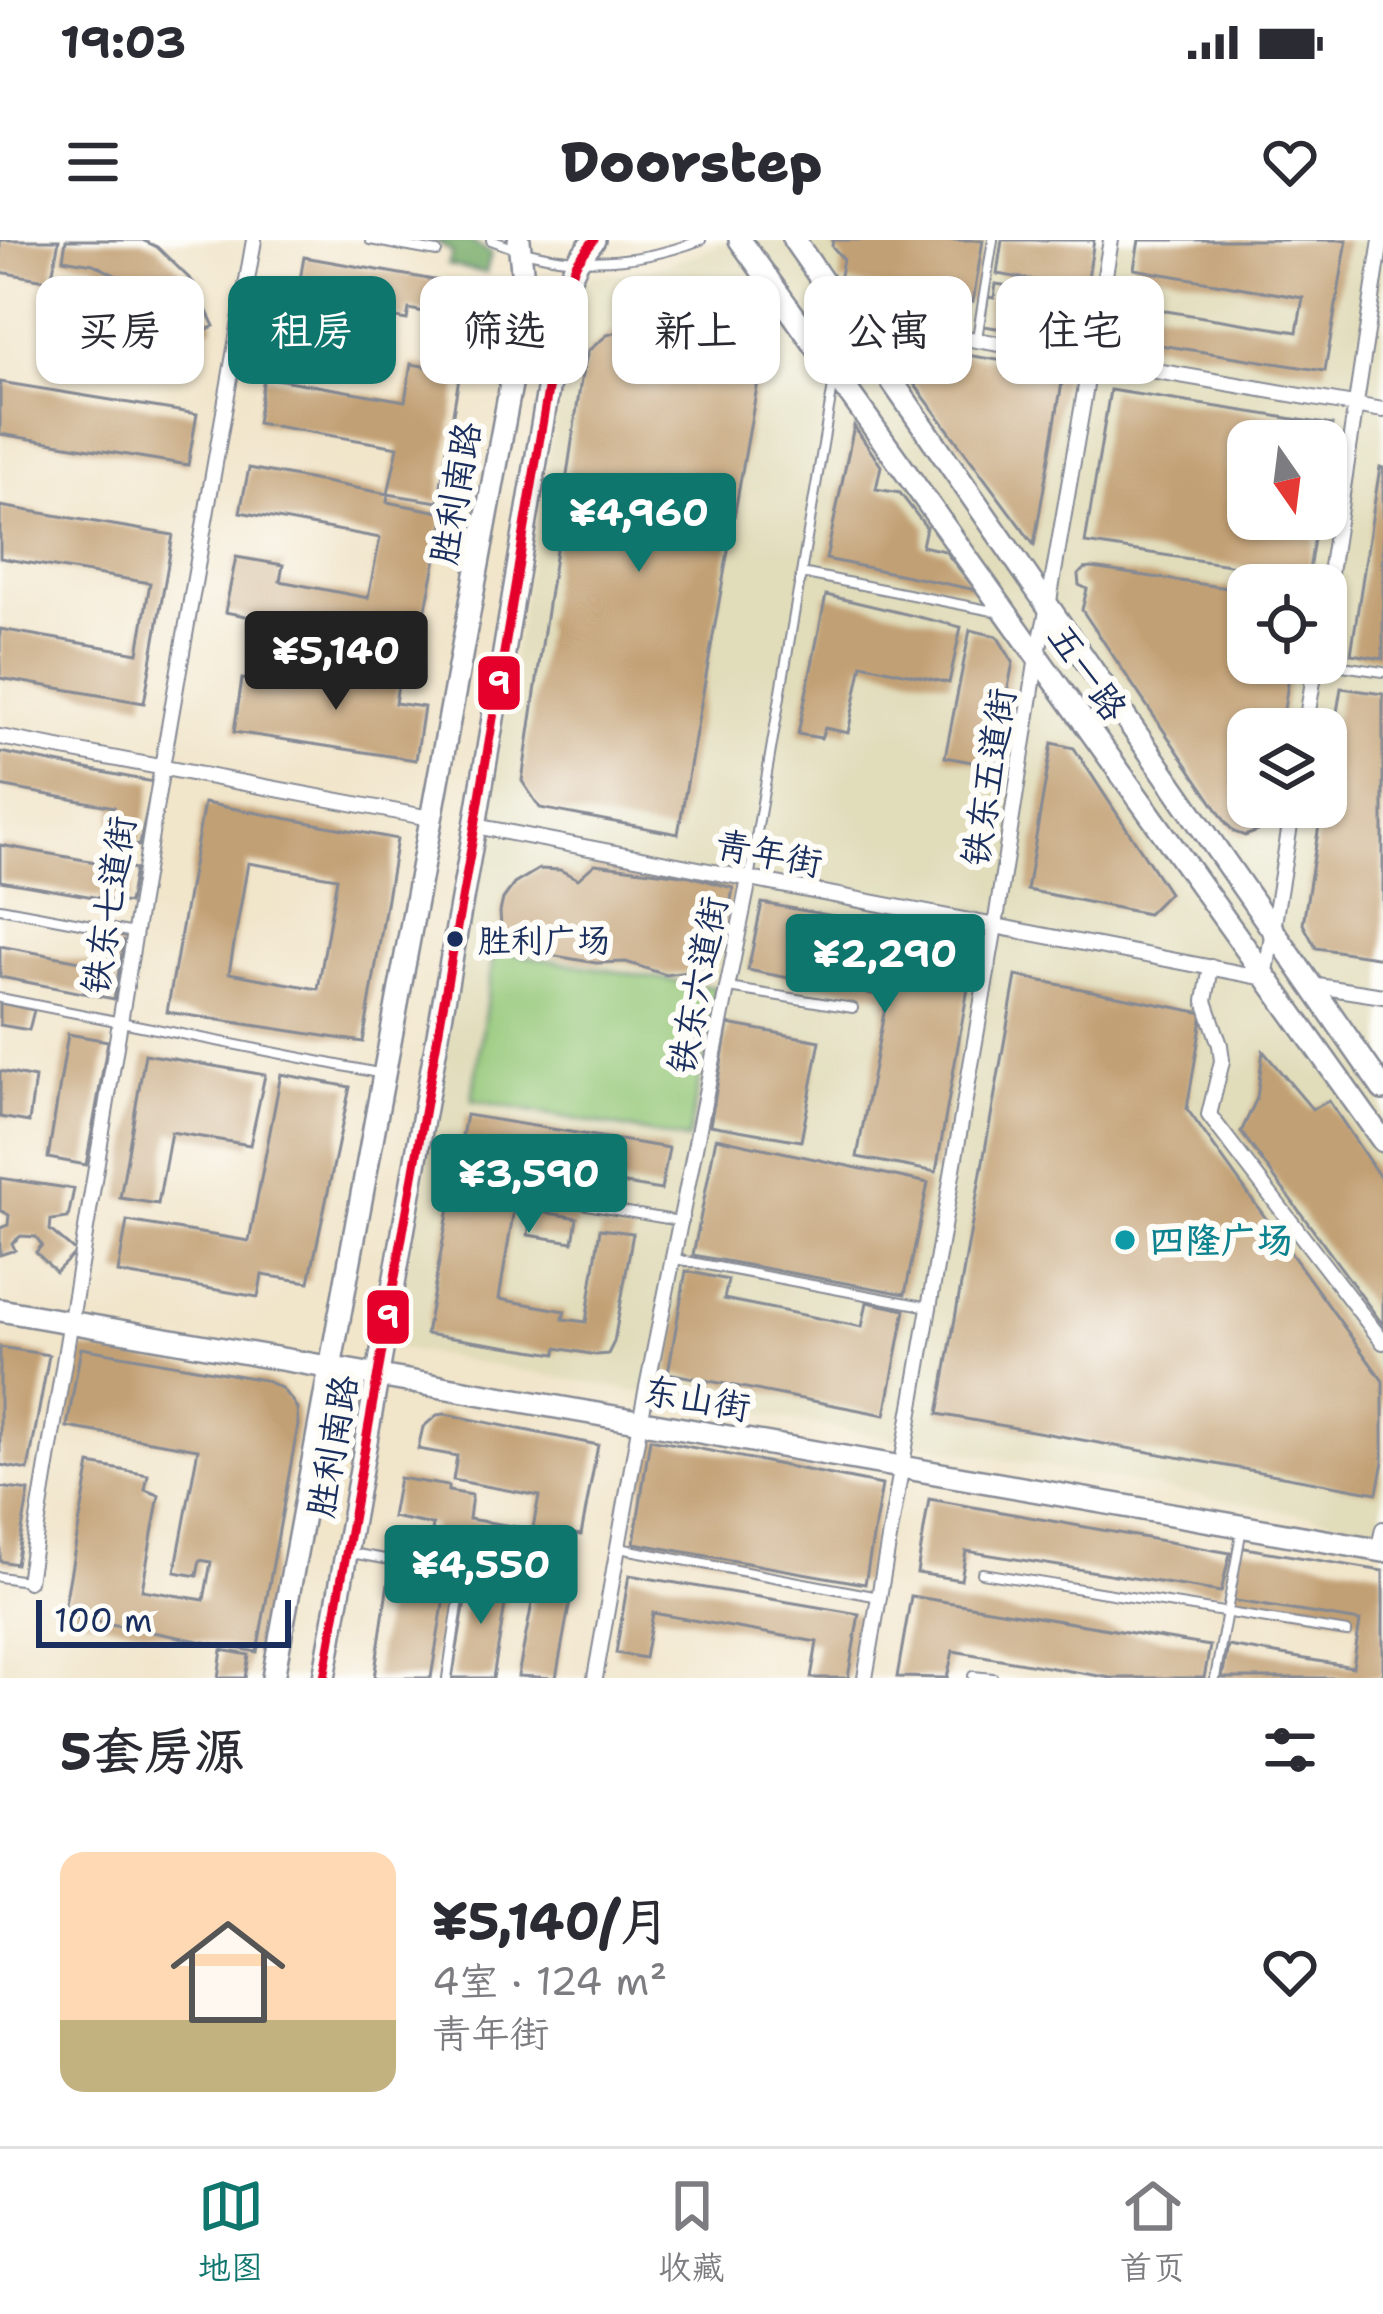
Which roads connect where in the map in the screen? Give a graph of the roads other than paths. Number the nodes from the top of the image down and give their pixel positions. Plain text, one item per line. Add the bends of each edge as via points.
1 (254, 240) edge
2 (370, 240) edge
3 (491, 240) edge
4 (594, 240) edge
5 (701, 240) edge
6 (740, 240) edge
7 (794, 240) edge
8 (993, 240) edge
9 (1111, 240) edge
10 (1382, 240) edge
11 (520, 246) edge
12 (437, 251) dead end
13 (578, 262) junction
14 (521, 276) edge
15 (571, 276) edge
16 (819, 276) edge
17 (1105, 276) edge
18 (804, 330) edge
19 (972, 339) edge
20 (977, 340) junction
21 (996, 343) edge
22 (1164, 373) edge
23 (511, 384) edge
24 (549, 384) edge
25 (833, 384) edge
26 (843, 384) edge
27 (894, 384) edge
28 (1087, 384) edge
29 (1357, 406) junction
30 (1383, 410) edge
31 (1331, 564) edge
32 (801, 573) junction
33 (1048, 607) junction
34 (1006, 614) junction
35 (1037, 657) junction
36 (1347, 667) edge
37 (1383, 672) edge
38 (0, 737) edge
39 (162, 767) junction
40 (430, 818) junction
41 (475, 826) junction
42 (1290, 828) edge
43 (749, 879) junction
44 (0, 908) edge
45 (994, 926) junction
46 (1273, 930) junction
47 (134, 933) junction
48 (1211, 967) junction
49 (1264, 978) junction
50 (1310, 985) junction
51 (728, 988) junction
52 (1383, 996) edge
53 (0, 998) edge
54 (853, 1008) dead end
55 (119, 1022) junction
56 (385, 1075) junction
57 (1383, 1089) edge
58 (1383, 1141) edge
59 (535, 1196) dead end
60 (681, 1221) junction
61 (673, 1258) junction
62 (929, 1307) junction
63 (0, 1310) edge
64 (71, 1323) junction
65 (1383, 1342) edge
66 (328, 1367) junction
67 (377, 1376) junction
68 (640, 1422) junction
69 (902, 1468) junction
70 (1242, 1527) junction
71 (1381, 1544) edge
72 (618, 1548) junction
73 (346, 1552) junction
74 (982, 1573) dead end
75 (0, 1577) edge
76 (28, 1582) joint
77 (879, 1597) junction
78 (1227, 1612) junction
79 (1347, 1633) dead end
80 (974, 1676) edge
81 (273, 1678) edge
82 (324, 1678) edge
83 (447, 1678) edge
84 (595, 1678) edge
85 (866, 1678) edge
86 (993, 1678) edge
87 (1215, 1678) edge

1 - 39 street, 铁东七道街
2 - 12 lane
3 - 11 lane
4 - 13 main road, 胜利南路
5 - 13 lane via 633,260
6 - 18 main road, 五一路
7 - 16 main road, 五一路
8 - 20 lane
9 - 17 street, 铁东五道街
10 - 29 street
11 - 13 lane
11 - 14 main road, 胜利南路
13 - 15 main road, 胜利南路
19 - 20 street
20 - 21 street
22 - 29 street
23 - 40 main road, 胜利南路
24 - 41 main road, 胜利南路
25 - 32 lane, 铁东六道街
26 - 34 main road, 五一路
27 - 33 main road, 五一路
28 - 33 street, 铁东五道街
29 - 30 street
29 - 31 street
32 - 34 lane
32 - 43 lane, 铁东六道街
33 - 35 street, 铁东五道街
33 - 46 main road, 五一路
34 - 35 main road, 五一路
35 - 45 street, 铁东五道街
35 - 49 main road, 五一路
36 - 37 lane
38 - 39 street
39 - 40 street
39 - 47 street, 铁东七道街
40 - 56 main road, 胜利南路
41 - 43 street, 青年街
41 - 67 main road, 胜利南路
42 - 46 street
43 - 45 street, 青年街
43 - 51 street, 铁东六道街
44 - 47 lane
45 - 48 street, 青年街
45 - 62 street, 铁东五道街
46 - 49 street
46 - 50 main road, 五一路
47 - 55 street, 铁东七道街
48 - 49 street, 青年街
48 - 65 street via 1205,1001 1222,1061 1209,1114
49 - 58 main road, 五一路
50 - 52 street
50 - 57 main road, 五一路
51 - 54 lane
51 - 60 street, 铁东六道街
53 - 55 lane
55 - 56 lane
55 - 64 street, 铁东七道街
56 - 66 main road, 胜利南路
59 - 60 lane
60 - 61 street, 铁东六道街
61 - 62 lane
61 - 68 street, 铁东六道街
62 - 69 street, 铁东五道街
63 - 64 main road, 东山街
64 - 66 main road, 东山街
64 - 76 street, 铁东七道街
66 - 67 main road, 东山街
66 - 81 main road, 胜利南路
67 - 68 main road, 东山街
67 - 73 main road, 胜利南路
68 - 69 main road, 东山街
68 - 72 street, 铁东六道街
69 - 70 main road, 东山街
69 - 77 street, 铁东五道街
70 - 71 main road, 东山街
70 - 78 lane
72 - 77 lane
72 - 84 street, 铁东六道街
73 - 82 main road, 胜利南路
73 - 83 lane via 464,1573
74 - 78 lane
75 - 76 lane
77 - 85 street, 铁东五道街
78 - 79 lane
78 - 87 lane
80 - 86 lane

